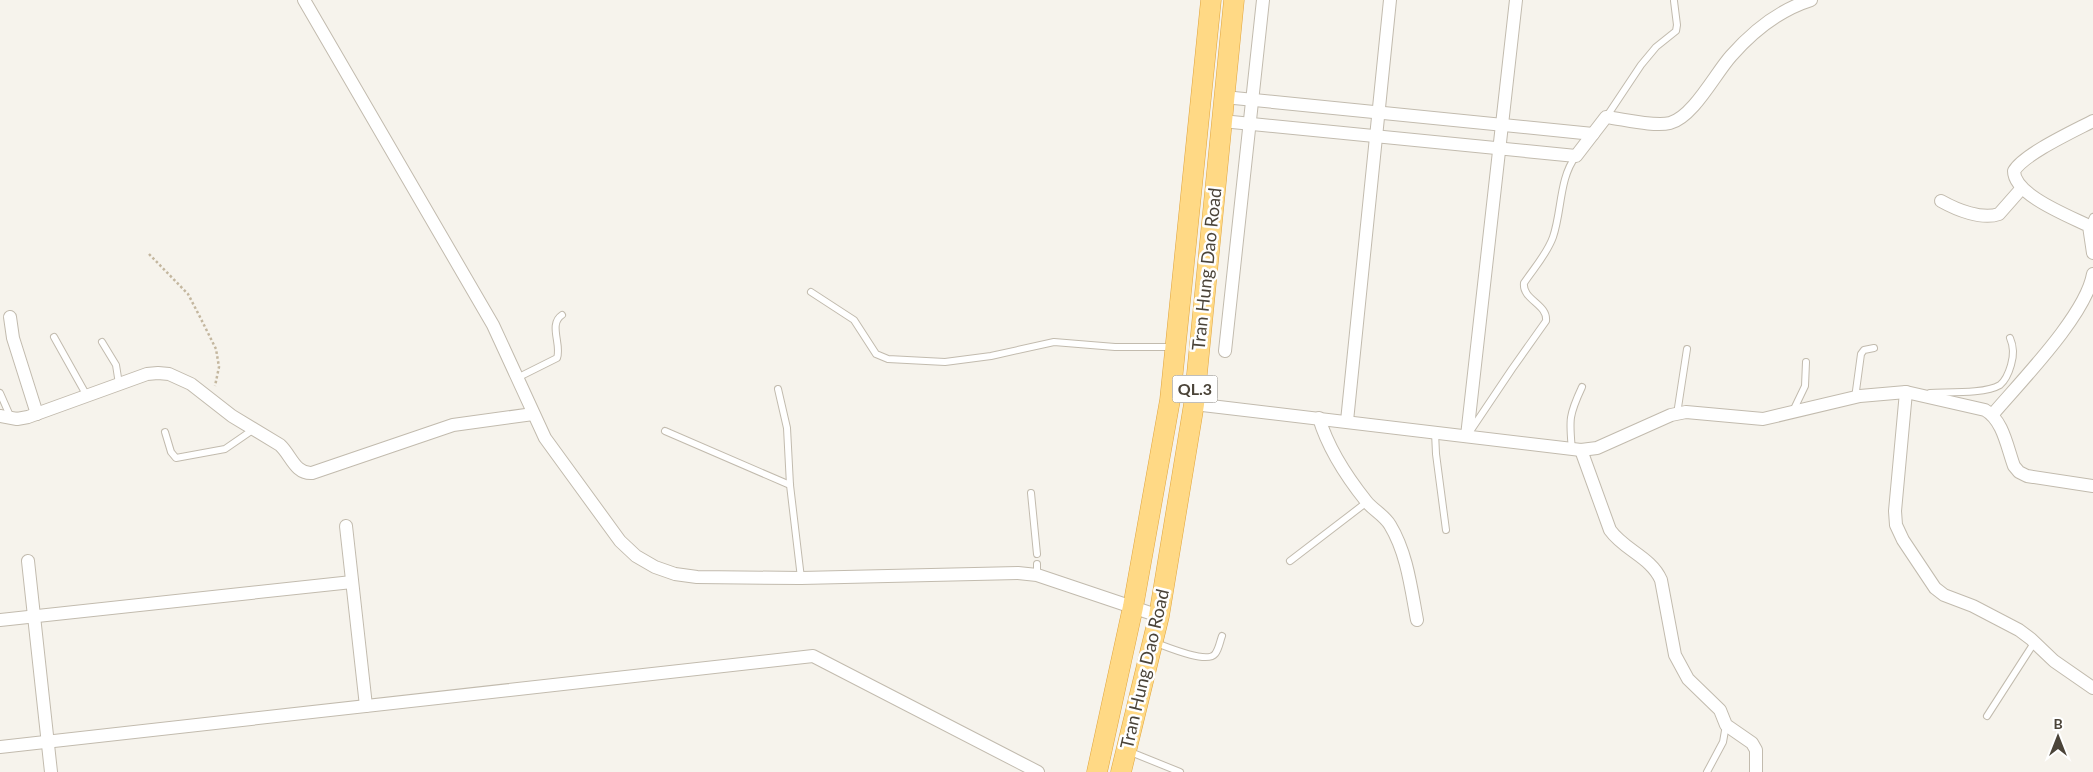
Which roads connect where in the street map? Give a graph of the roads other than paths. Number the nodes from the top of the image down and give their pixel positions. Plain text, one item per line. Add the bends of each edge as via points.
1 (304, 0) edge
2 (1210, 0) edge
3 (1234, 0) edge
4 (1263, 0) edge
5 (1390, 0) edge
6 (1516, 0) edge
7 (1811, 0) edge
8 (1674, 1) edge
9 (1224, 97) junction
10 (1252, 100) junction
11 (1378, 112) junction
12 (1606, 117) junction
13 (1222, 120) junction
14 (2093, 121) edge
15 (1250, 123) junction
16 (1502, 125) junction
17 (1593, 134) junction
18 (1376, 136) junction
19 (1500, 148) junction
20 (1576, 156) junction
21 (2021, 189) junction
22 (1941, 201) dead end
23 (2091, 221) edge
24 (2093, 253) edge
25 (2093, 274) edge
26 (811, 292) dead end
27 (562, 315) dead end
28 (10, 317) dead end
29 (54, 337) dead end
30 (2010, 338) dead end
31 (102, 342) dead end
32 (1176, 346) junction
33 (1874, 348) dead end
34 (1687, 349) dead end
35 (1225, 351) dead end
36 (1806, 362) dead end
37 (517, 378) junction
38 (119, 384) junction
39 (1582, 387) dead end
40 (778, 389) dead end
41 (0, 393) edge
42 (1911, 393) junction
43 (87, 396) junction
44 (1855, 398) junction
45 (1194, 404) junction
46 (37, 414) junction
47 (533, 414) junction
48 (1677, 414) junction
49 (1791, 414) junction
50 (1993, 414) junction
51 (5, 417) edge
52 (1318, 418) junction
53 (1347, 422) junction
54 (254, 429) junction
55 (665, 431) dead end
56 (165, 432) dead end
57 (1435, 432) junction
58 (1467, 436) junction
59 (1576, 450) junction
60 (790, 485) junction
61 (2093, 486) edge
62 (1031, 492) dead end
63 (1367, 502) junction
64 (346, 526) dead end
65 (1446, 530) dead end
66 (1037, 554) dead end
67 (28, 561) dead end
68 (1290, 561) dead end
69 (801, 578) junction
70 (352, 582) junction
71 (1133, 607) junction
72 (1159, 616) junction
73 (34, 617) junction
74 (0, 620) edge
75 (1417, 620) dead end
76 (1222, 636) dead end
77 (1152, 642) junction
78 (2034, 643) junction
79 (2093, 688) edge
80 (366, 706) junction
81 (1987, 716) dead end
82 (1726, 725) junction
83 (48, 742) junction
84 (0, 748) edge
85 (1126, 750) junction
86 (51, 772) edge
87 (1038, 772) edge
88 (1098, 772) edge
89 (1121, 772) edge
90 (1180, 772) edge
91 (1707, 772) edge
92 (1756, 772) edge

1 - 37 street via 493,325
2 - 32 highway, Tran Hung Dao Road / QL.3
3 - 9 highway, Tran Hung Dao Road / QL.3
4 - 10 street
5 - 11 street
6 - 16 street
7 - 12 street via 1778,15 1753,33 1730,57 1687,114 1670,123
8 - 12 lane via 1676,31 1641,65
9 - 10 street
9 - 13 highway, Tran Hung Dao Road / QL.3
10 - 11 street
10 - 15 street
11 - 16 street
11 - 18 street
12 - 17 street
13 - 15 street
13 - 45 highway, Tran Hung Dao Road / QL.3
14 - 21 street via 2017,166 2014,176
15 - 18 street
15 - 35 street
16 - 17 street
16 - 19 street
17 - 20 street
18 - 19 street
18 - 53 street
19 - 20 street
19 - 58 street
20 - 58 lane via 1564,184 1552,238 1524,282 1525,290 1545,312 1546,321
21 - 22 street via 1994,216 1970,212
21 - 23 street
23 - 24 street
25 - 50 street via 2074,314 2053,344
26 - 32 lane via 854,320 876,354 888,359 945,362 992,356 1054,342 1115,347
27 - 37 lane via 555,327 557,358
28 - 46 street via 13,338
29 - 43 lane
30 - 42 lane via 2013,357 2000,385 1983,390
31 - 38 lane via 116,365
32 - 71 highway, Tran Hung Dao Road / QL.3 via 1170,400
33 - 44 lane via 1861,354
34 - 48 lane
36 - 49 lane via 1805,386
37 - 47 street
38 - 43 street
38 - 54 street via 147,374 169,374 191,384
39 - 59 lane via 1570,422
40 - 60 lane via 787,428
41 - 51 lane
42 - 44 street
42 - 50 street
42 - 78 street via 1895,511 1902,540 1935,588 2018,630
43 - 46 street
44 - 49 street
45 - 52 street
45 - 72 highway, Tran Hung Dao Road / QL.3
46 - 51 street
47 - 54 street via 453,425 312,473 299,470 287,451
47 - 69 street via 552,450 620,540 636,556 675,574 697,577
48 - 49 street via 1702,412 1763,419
48 - 59 street via 1597,448
50 - 61 street via 2018,472
52 - 53 street
52 - 63 street via 1332,452
53 - 57 street
54 - 56 lane via 225,449 176,458
55 - 60 lane
57 - 58 street
57 - 65 lane
58 - 59 street
59 - 82 street via 1616,539 1657,570 1675,654 1688,679 1720,710
60 - 69 lane
62 - 66 lane
63 - 68 lane
63 - 75 street via 1383,516 1398,540
64 - 70 street
67 - 73 street
69 - 71 street via 1018,573 1037,569
70 - 73 street
70 - 80 street
71 - 72 street
71 - 88 highway, Tran Hung Dao Road / QL.3
72 - 77 highway, Tran Hung Dao Road / QL.3
73 - 74 street
73 - 83 street
76 - 77 lane via 1215,655 1210,658
77 - 85 highway, Tran Hung Dao Road / QL.3
78 - 79 street
78 - 81 lane
80 - 83 street
80 - 87 street via 813,656
82 - 91 lane via 1723,742
82 - 92 street via 1752,743 1756,750
83 - 84 street
83 - 86 street
85 - 89 highway, Tran Hung Dao Road / QL.3
85 - 90 lane

